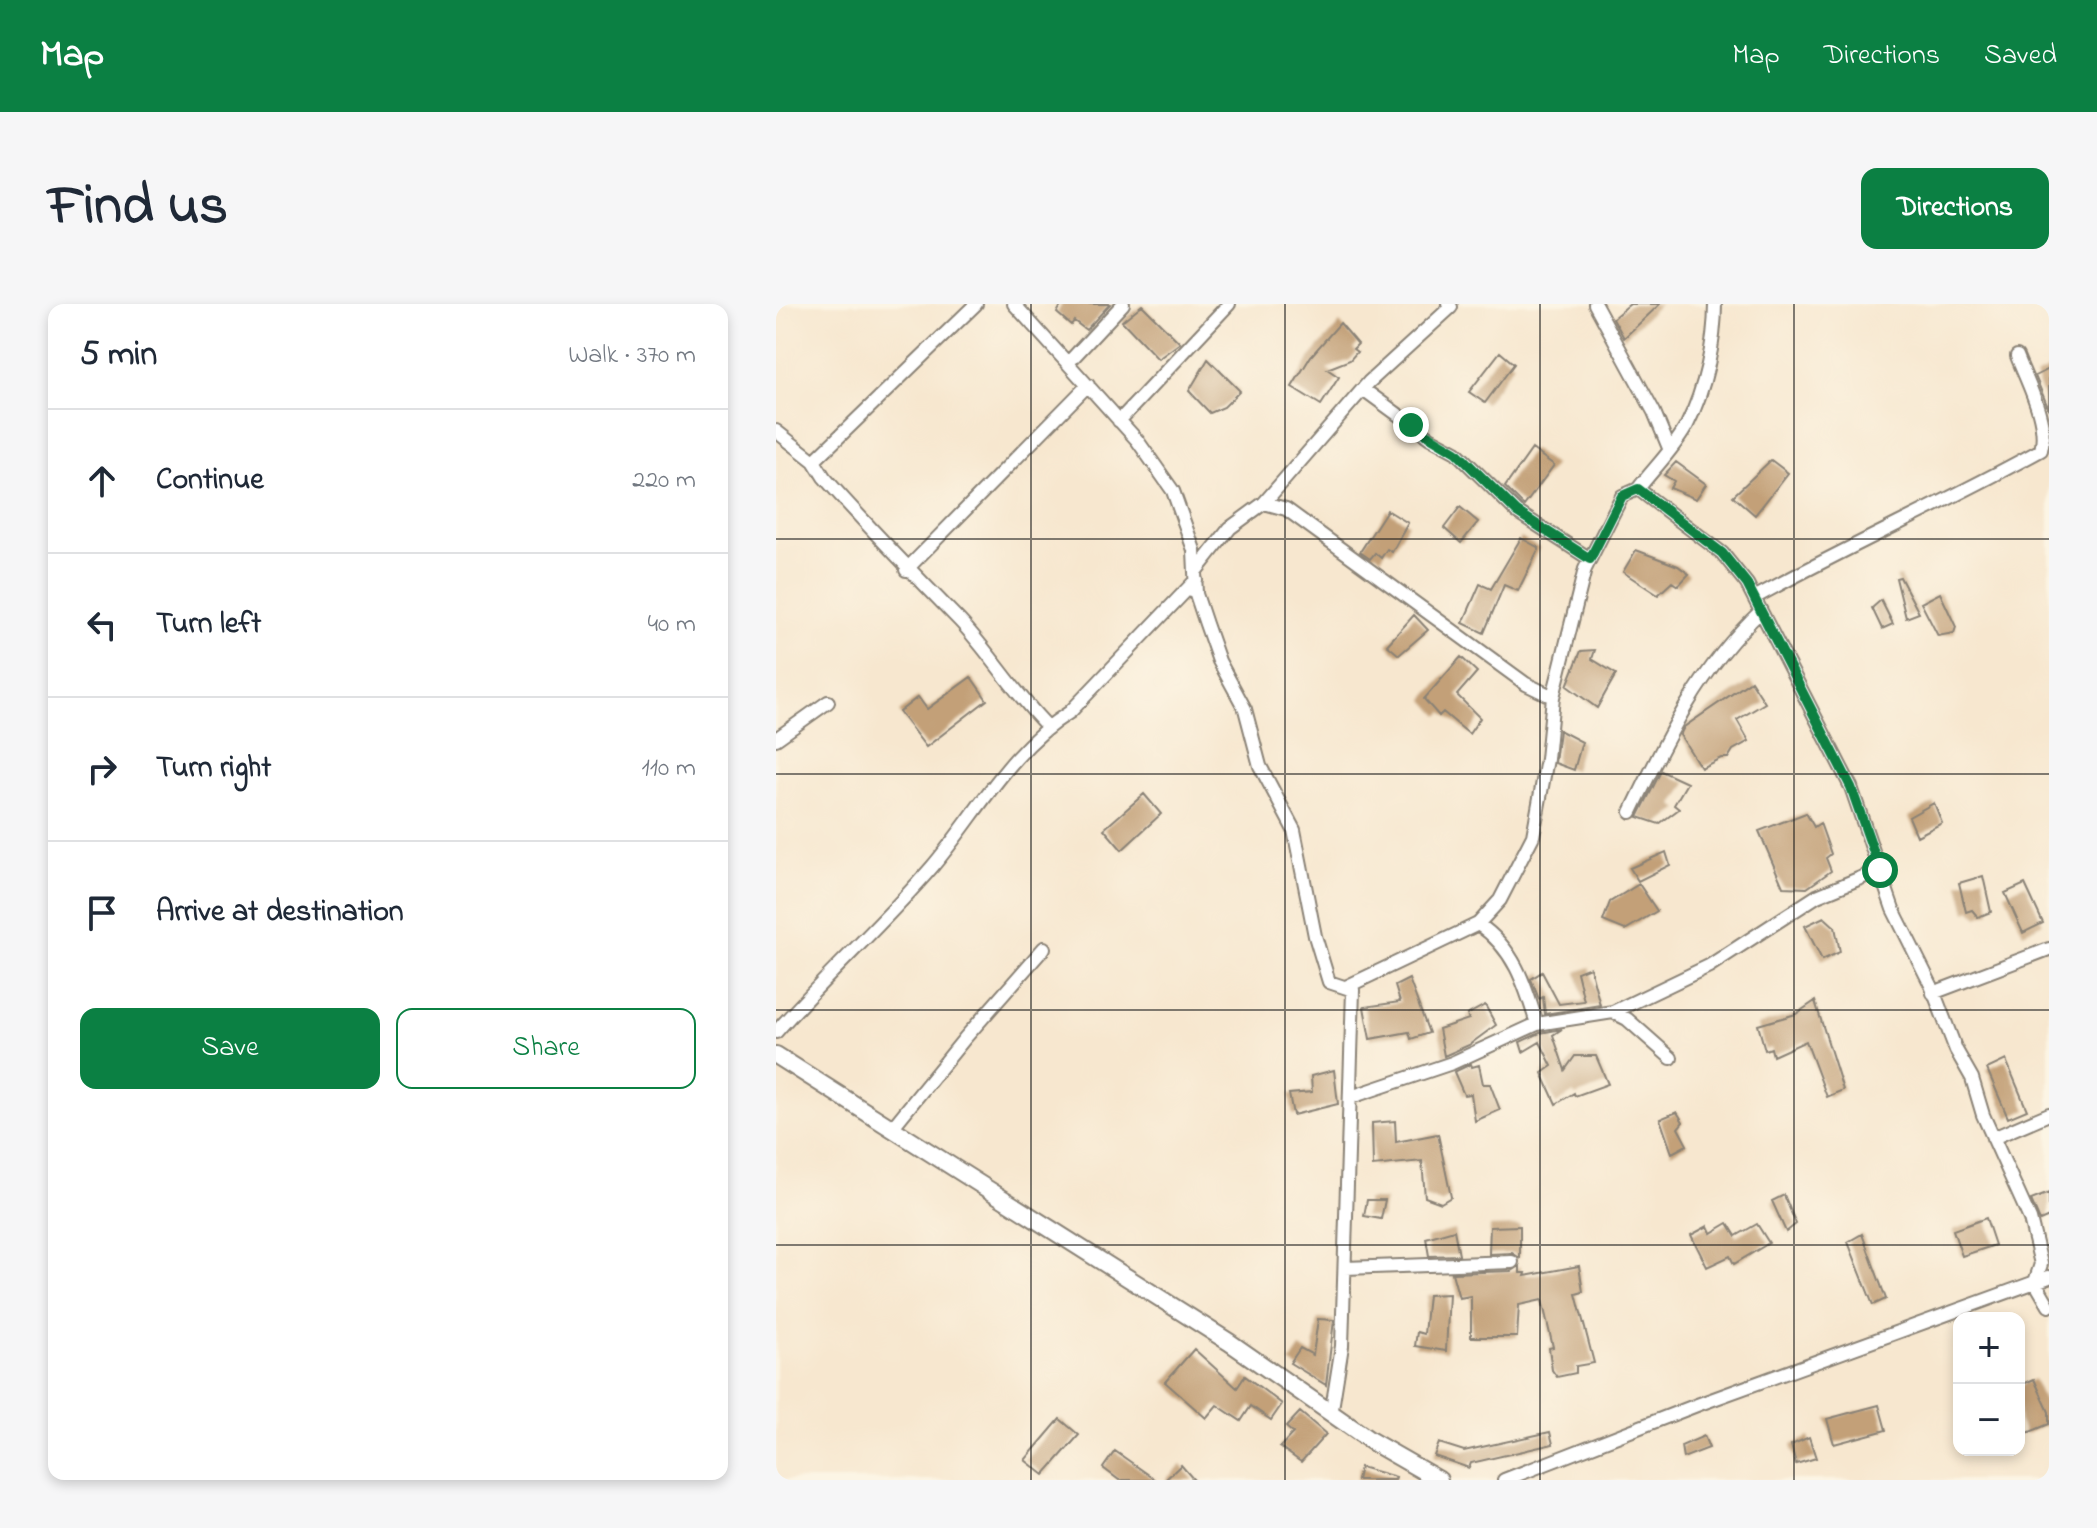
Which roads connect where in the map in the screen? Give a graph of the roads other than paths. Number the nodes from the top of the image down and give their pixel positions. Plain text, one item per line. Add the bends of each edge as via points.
1 (976, 304) edge
2 (1014, 304) edge
3 (1123, 304) edge
4 (1229, 304) edge
5 (1448, 304) edge
6 (1595, 304) edge
7 (1715, 304) edge
8 (2017, 356) dead end
9 (1068, 363) junction
10 (1088, 385) junction
11 (1363, 389) junction
12 (1119, 421) junction
13 (776, 431) edge
14 (1669, 448) junction
15 (814, 461) junction
16 (1638, 489) junction
17 (1264, 503) junction
18 (1590, 559) junction
19 (906, 570) junction
20 (1195, 576) junction
21 (1754, 598) junction
22 (1761, 611) junction
23 (1553, 697) junction
24 (828, 702) dead end
25 (1047, 726) junction
26 (776, 739) edge
27 (1631, 812) dead end
28 (1880, 870) junction
29 (1478, 924) junction
30 (1044, 948) dead end
31 (2049, 949) edge
32 (1348, 986) junction
33 (1933, 993) junction
34 (1613, 1012) junction
35 (1537, 1024) junction
36 (776, 1032) edge
37 (776, 1055) edge
38 (1671, 1058) dead end
39 (1351, 1097) junction
40 (2049, 1114) edge
41 (892, 1128) junction
42 (1993, 1138) junction
43 (1512, 1262) dead end
44 (1345, 1268) junction
45 (2049, 1277) edge
46 (2035, 1282) junction
47 (2049, 1306) edge
48 (1331, 1415) junction
49 (1439, 1480) edge
50 (1504, 1480) edge

1 - 15 street
2 - 9 street
3 - 9 street
4 - 12 street
5 - 11 street via 1451,307
6 - 14 street
7 - 14 street via 1703,380 1686,426
8 - 21 street via 2038,409 2045,438 2041,450
9 - 10 street
10 - 12 street
10 - 19 street
11 - 17 street
11 - 18 street via 1456,452 1517,512
12 - 20 street via 1173,491 1194,550
13 - 15 street
14 - 16 street
15 - 19 street
16 - 18 street via 1622,496
16 - 21 street via 1722,553
17 - 20 street via 1230,528
17 - 23 street via 1286,509 1526,684
18 - 23 street
19 - 25 street via 961,623 1015,694
20 - 25 street via 1070,712
20 - 32 street via 1219,661 1250,722 1260,766 1294,830 1329,982
21 - 22 street
22 - 27 street via 1678,713
22 - 28 street via 1851,787
23 - 29 street via 1533,836 1500,900
24 - 26 street
25 - 36 street via 990,788 932,866
28 - 33 street
28 - 34 street via 1817,896 1709,966
29 - 32 street
29 - 35 street via 1494,934 1513,959
30 - 41 street
31 - 33 street
32 - 39 street via 1353,990 1354,1015
33 - 42 street
34 - 35 street
34 - 38 street
35 - 39 street via 1452,1063
37 - 41 street
39 - 44 street
40 - 42 street
41 - 48 street via 1229,1342
42 - 46 street via 2030,1219 2041,1264
43 - 44 street
44 - 48 street via 1339,1380
45 - 46 street
46 - 47 street
46 - 50 street
48 - 49 street

